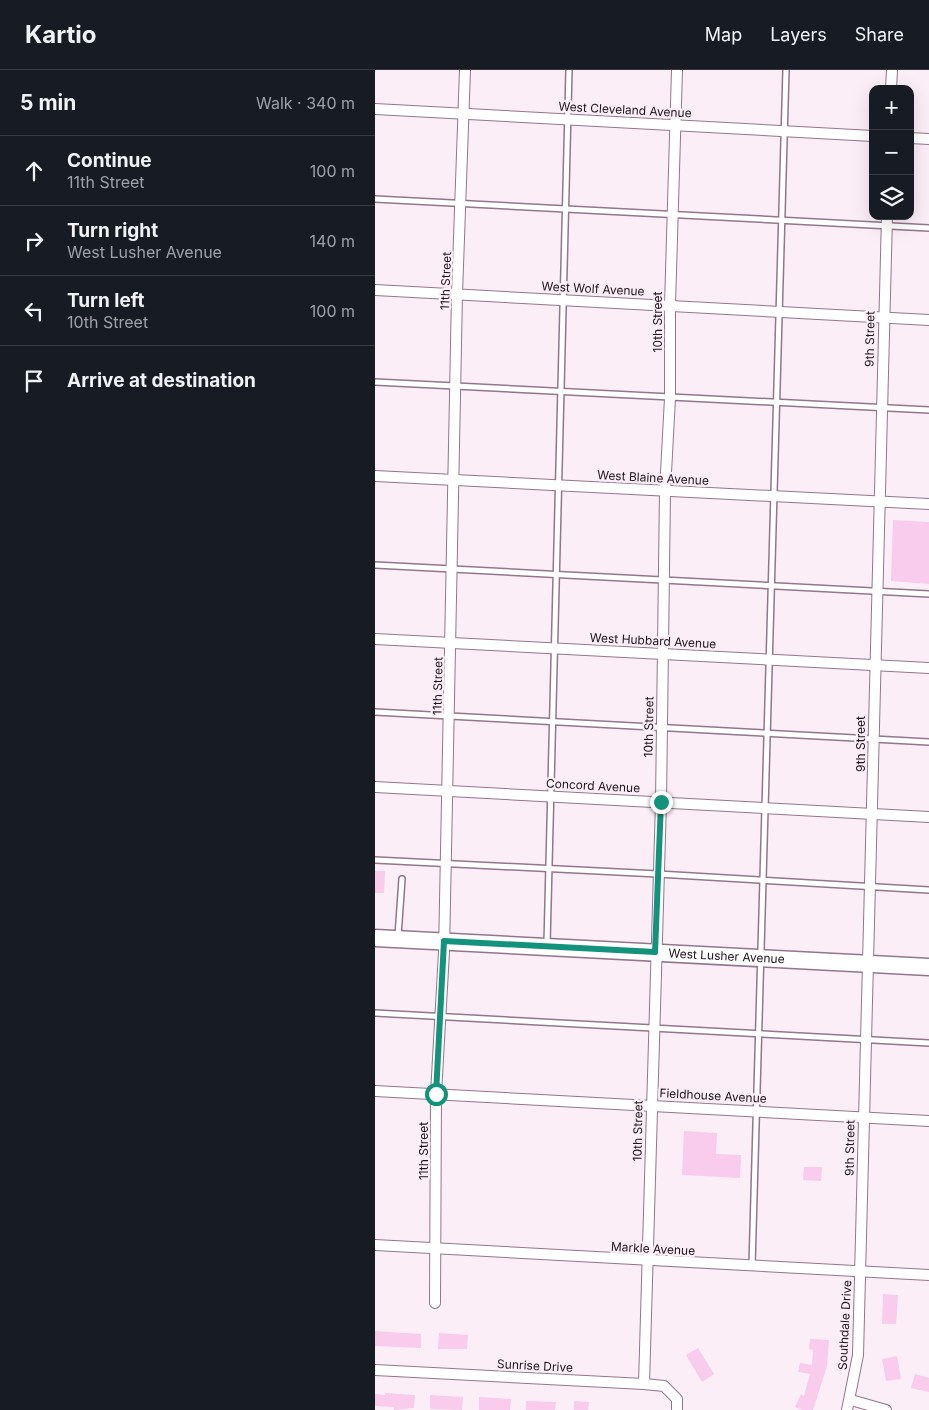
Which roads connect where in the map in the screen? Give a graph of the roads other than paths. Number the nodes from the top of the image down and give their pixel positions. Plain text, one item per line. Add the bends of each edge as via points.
1 (465, 70) edge
2 (569, 70) edge
3 (677, 70) edge
4 (786, 70) edge
5 (892, 70) edge
6 (891, 85) edge
7 (375, 109) edge
8 (464, 114) junction
9 (567, 119) junction
10 (675, 126) junction
11 (784, 131) junction
12 (869, 136) edge
13 (914, 138) edge
14 (929, 139) edge
15 (375, 199) edge
16 (461, 203) junction
17 (564, 209) junction
18 (673, 214) junction
19 (782, 220) junction
20 (887, 221) edge
21 (929, 228) edge
22 (375, 290) edge
23 (457, 294) junction
24 (564, 300) junction
25 (670, 305) junction
26 (779, 312) junction
27 (883, 318) junction
28 (929, 320) edge
29 (375, 382) edge
30 (456, 387) junction
31 (560, 392) junction
32 (670, 398) junction
33 (777, 402) junction
34 (882, 408) junction
35 (929, 410) edge
36 (375, 476) edge
37 (455, 480) junction
38 (559, 486) junction
39 (665, 491) junction
40 (774, 496) junction
41 (878, 501) junction
42 (929, 504) edge
43 (375, 565) edge
44 (453, 569) junction
45 (555, 575) junction
46 (664, 581) junction
47 (772, 587) junction
48 (876, 590) junction
49 (929, 594) edge
50 (375, 639) edge
51 (451, 643) junction
52 (554, 648) junction
53 (663, 654) junction
54 (770, 660) junction
55 (875, 666) junction
56 (929, 668) edge
57 (375, 712) edge
58 (449, 717) junction
59 (554, 723) junction
60 (662, 727) junction
61 (768, 733) junction
62 (874, 739) junction
63 (929, 742) edge
64 (375, 787) edge
65 (447, 791) junction
66 (552, 797) junction
67 (661, 802) junction
68 (766, 808) junction
69 (873, 814) junction
70 (929, 817) edge
71 (375, 860) edge
72 (446, 863) junction
73 (549, 868) junction
74 (658, 874) junction
75 (402, 879) dead end
76 (764, 881) junction
77 (871, 887) junction
78 (929, 890) edge
79 (375, 938) edge
80 (398, 939) junction
81 (444, 941) junction
82 (547, 947) junction
83 (655, 952) junction
84 (761, 958) junction
85 (869, 964) junction
86 (929, 967) edge
87 (375, 1013) edge
88 (441, 1016) junction
89 (653, 1028) junction
90 (759, 1034) junction
91 (866, 1041) junction
92 (929, 1043) edge
93 (375, 1090) edge
94 (436, 1094) junction
95 (650, 1105) junction
96 (755, 1111) junction
97 (863, 1117) junction
98 (929, 1120) edge
99 (375, 1244) edge
100 (436, 1248) junction
101 (648, 1261) junction
102 (752, 1266) junction
103 (860, 1271) junction
104 (929, 1275) edge
105 (435, 1303) dead end
106 (375, 1370) edge
107 (644, 1384) junction
108 (849, 1405) edge
109 (677, 1410) edge
110 (886, 1410) edge

1 - 8 street, 11th Street
2 - 9 lane
3 - 10 street, 10th Street
4 - 11 lane
5 - 6 street
7 - 8 street, West Cleveland Avenue
8 - 9 street, West Cleveland Avenue
8 - 16 street, 11th Street
9 - 10 street, West Cleveland Avenue
9 - 17 lane
10 - 11 street, West Cleveland Avenue
10 - 18 street, 10th Street
11 - 12 street, West Cleveland Avenue
11 - 19 lane
13 - 14 street
15 - 16 lane
16 - 17 lane
16 - 23 street, 11th Street
17 - 18 lane
17 - 24 lane
18 - 19 lane
18 - 25 street, 10th Street
19 - 20 lane
19 - 26 lane
20 - 21 lane
20 - 27 street, 9th Street
22 - 23 street, West Wolf Avenue
23 - 24 street, West Wolf Avenue
23 - 30 street, 11th Street
24 - 25 street, West Wolf Avenue
24 - 31 lane
25 - 26 street, West Wolf Avenue
25 - 32 street, 10th Street
26 - 27 street, West Wolf Avenue
26 - 33 lane
27 - 28 street, West Wolf Avenue
27 - 34 street, 9th Street
29 - 30 lane
30 - 31 lane
30 - 37 street, 11th Street
31 - 32 lane
31 - 38 lane
32 - 33 lane
32 - 39 street, 10th Street
33 - 34 lane
33 - 40 lane
34 - 35 lane
34 - 41 street, 9th Street
36 - 37 street, West Blaine Avenue
37 - 38 street, West Blaine Avenue
37 - 44 street, 11th Street
38 - 39 street, West Blaine Avenue
38 - 45 lane
39 - 40 street, West Blaine Avenue
39 - 46 street, 10th Street
40 - 41 street, West Blaine Avenue
40 - 47 lane
41 - 42 street, West Blaine Avenue
41 - 48 street, 9th Street
43 - 44 lane
44 - 45 lane
44 - 51 street, 11th Street
45 - 46 lane
45 - 52 lane
46 - 47 lane
46 - 53 street, 10th Street
47 - 48 lane
47 - 54 lane
48 - 49 lane
48 - 55 street, 9th Street
50 - 51 street, West Hubbard Avenue
51 - 52 street, West Hubbard Avenue
51 - 58 street, 11th Street
52 - 53 street, West Hubbard Avenue
52 - 59 lane
53 - 54 street, West Hubbard Avenue
53 - 60 street, 10th Street
54 - 55 street, West Hubbard Avenue
54 - 61 lane
55 - 56 street, West Hubbard Avenue
55 - 62 street, 9th Street
57 - 58 lane
58 - 59 lane
58 - 65 street, 11th Street
59 - 60 lane
59 - 66 lane
60 - 61 lane
60 - 67 street, 10th Street
61 - 62 lane
61 - 68 lane
62 - 63 lane
62 - 69 street, 9th Street
64 - 65 street, Concord Avenue
65 - 66 street, Concord Avenue
65 - 72 street, 11th Street
66 - 67 street, Concord Avenue
66 - 73 lane
67 - 68 street, Concord Avenue
67 - 74 street, 10th Street
68 - 69 street, Concord Avenue
68 - 76 lane
69 - 70 street, Concord Avenue
69 - 77 street, 9th Street
71 - 72 lane
72 - 73 lane
72 - 81 street, 11th Street
73 - 74 lane
73 - 82 lane
74 - 76 lane
74 - 83 street, 10th Street
75 - 80 lane
76 - 77 lane
76 - 84 lane
77 - 78 lane
77 - 85 street, 9th Street
79 - 80 main road, West Lusher Avenue
80 - 81 main road, West Lusher Avenue
81 - 82 main road, West Lusher Avenue
81 - 88 street, 11th Street
82 - 83 main road, West Lusher Avenue
83 - 84 main road, West Lusher Avenue
83 - 89 street, 10th Street
84 - 85 main road, West Lusher Avenue
84 - 90 lane
85 - 86 main road, West Lusher Avenue
85 - 91 street, 9th Street
87 - 88 lane
88 - 89 lane
88 - 94 street, 11th Street
89 - 90 lane
89 - 95 street, 10th Street
90 - 91 lane
90 - 96 lane
91 - 92 lane
91 - 97 street, 9th Street
93 - 94 street, Fieldhouse Avenue
94 - 95 street, Fieldhouse Avenue
94 - 100 street, 11th Street
95 - 96 street, Fieldhouse Avenue
95 - 101 street, 10th Street
96 - 97 street, Fieldhouse Avenue
96 - 102 lane
97 - 98 street, Fieldhouse Avenue
97 - 103 street, 9th Street
99 - 100 street, Markle Avenue
100 - 101 street, Markle Avenue
100 - 105 street, 11th Street
101 - 102 street, Markle Avenue
101 - 107 street, 10th Street
102 - 103 street, Markle Avenue
103 - 104 street, Markle Avenue
103 - 108 street, Southdale Drive via 858,1354
106 - 107 street, Sunrise Drive
107 - 109 street, Sunrise Drive via 664,1386 677,1399
108 - 110 street

